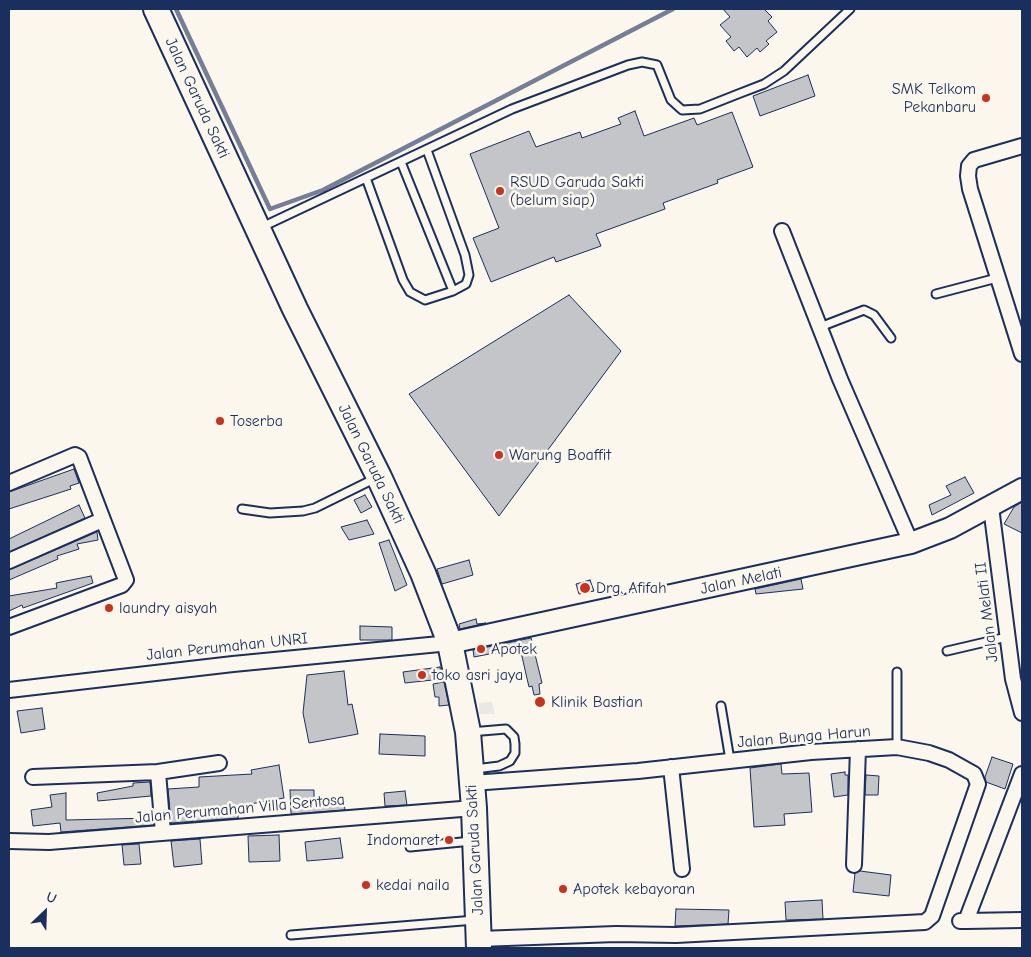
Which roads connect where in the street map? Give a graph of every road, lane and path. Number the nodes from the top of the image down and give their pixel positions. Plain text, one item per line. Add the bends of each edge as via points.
1 (156, 9) edge
2 (850, 9) edge
3 (1022, 146) edge
4 (427, 150) junction
5 (401, 162) junction
6 (366, 178) junction
7 (259, 228) junction
8 (782, 231) dead end
9 (997, 278) junction
10 (453, 291) junction
11 (936, 294) dead end
12 (820, 327) junction
13 (891, 338) dead end
14 (1022, 354) edge
15 (379, 476) junction
16 (9, 483) edge
17 (1022, 489) edge
18 (991, 507) junction
19 (242, 509) dead end
20 (102, 520) junction
21 (911, 543) junction
22 (9, 561) edge
23 (9, 627) edge
24 (1007, 637) junction
25 (450, 643) junction
26 (947, 650) dead end
27 (897, 672) dead end
28 (9, 690) edge
29 (722, 706) dead end
30 (1022, 713) edge
31 (468, 732) junction
32 (897, 747) junction
33 (858, 749) junction
34 (730, 760) junction
35 (219, 763) dead end
36 (671, 767) junction
37 (158, 772) junction
38 (1022, 774) edge
39 (471, 776) junction
40 (33, 777) dead end
41 (474, 808) junction
42 (163, 833) junction
43 (475, 840) junction
44 (9, 841) edge
45 (410, 847) dead end
46 (854, 865) dead end
47 (682, 869) dead end
48 (1022, 920) edge
49 (291, 935) dead end
50 (479, 936) edge

1 - 7 highway, Jalan Garuda Sakti
2 - 4 lane via 784,72 764,84 700,109 688,111 680,108 668,94 659,67 636,63 512,109
3 - 9 street via 974,160 968,171 970,189
4 - 5 lane
4 - 10 lane via 470,275 466,284
5 - 6 lane
5 - 10 lane
6 - 7 lane
6 - 10 lane via 410,292 424,300
7 - 15 highway, Jalan Garuda Sakti via 308,336
8 - 12 street
9 - 11 lane
9 - 14 street
12 - 13 lane via 864,310 874,315
12 - 21 street
15 - 19 lane via 303,511 270,513
15 - 25 highway, Jalan Garuda Sakti via 424,573
16 - 20 street via 76,455
17 - 18 main road, Jalan Melati
18 - 21 main road, Jalan Melati
18 - 24 street, Jalan Melati II
20 - 22 street
20 - 23 street via 125,577 124,584
21 - 25 main road, Jalan Melati
24 - 26 lane
24 - 30 street, Jalan Melati II
25 - 28 street, Jalan Perumahan UNRI
25 - 31 highway, Jalan Garuda Sakti
27 - 32 lane
29 - 34 lane
31 - 39 highway, Jalan Garuda Sakti
31 - 39 lane via 506,729 515,744 514,758 506,764
32 - 33 street, Jalan Bunga Harun
32 - 50 street, Jalan Bunga Harun via 949,760 974,774 977,780 932,916 925,922 676,935
33 - 34 street, Jalan Bunga Harun
33 - 46 street
34 - 36 street, Jalan Bunga Harun
35 - 37 street
36 - 39 street, Jalan Bunga Harun
36 - 47 street
37 - 40 street
37 - 42 street
38 - 48 street via 963,921
39 - 41 highway, Jalan Garuda Sakti
41 - 42 street, Jalan Perumahan Villa Sentosa
41 - 43 highway, Jalan Garuda Sakti
42 - 44 street, Jalan Perumahan Villa Sentosa via 49,842
43 - 45 lane
43 - 50 highway, Jalan Garuda Sakti
49 - 50 lane

